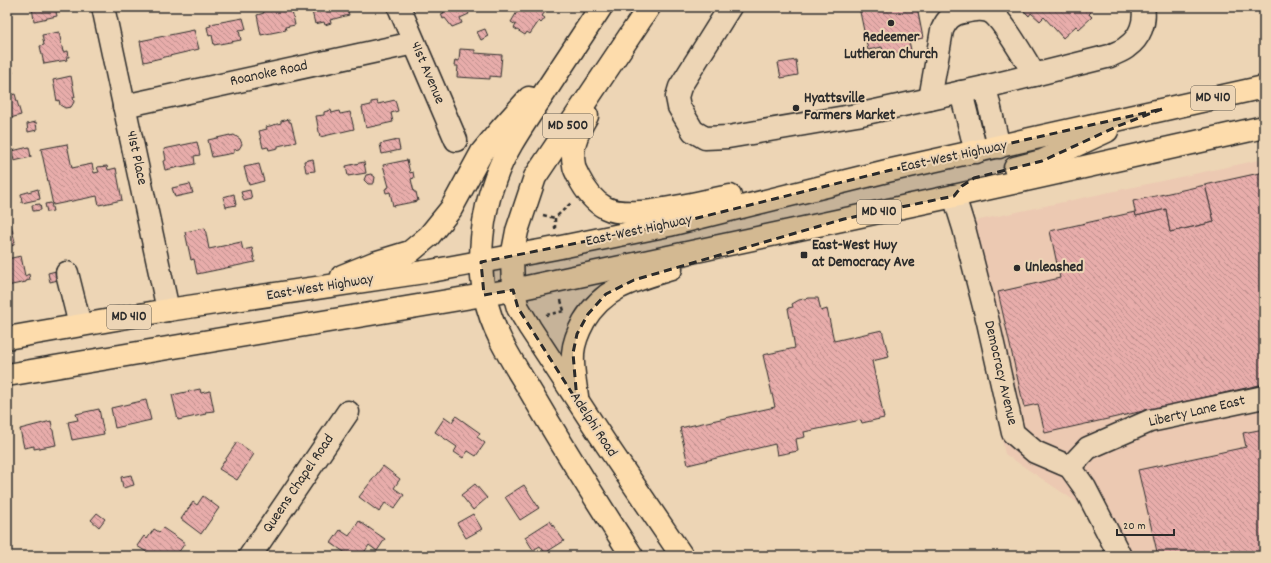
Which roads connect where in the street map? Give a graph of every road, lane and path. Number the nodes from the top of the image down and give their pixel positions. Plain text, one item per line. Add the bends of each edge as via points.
1 (103, 7) edge
2 (399, 7) edge
3 (601, 7) edge
4 (650, 7) edge
5 (730, 7) edge
6 (1143, 7) edge
7 (414, 42) junction
8 (566, 60) junction
9 (1035, 75) junction
10 (985, 86) junction
11 (1264, 87) edge
12 (961, 92) junction
13 (930, 99) junction
14 (124, 106) junction
15 (1162, 110) junction
16 (1264, 127) edge
17 (456, 140) dead end
18 (999, 147) junction
19 (976, 152) junction
20 (887, 172) junction
21 (954, 196) junction
22 (574, 201) dead end
23 (844, 219) junction
24 (555, 233) dead end
25 (512, 257) junction
26 (480, 262) junction
27 (67, 273) dead end
28 (512, 290) junction
29 (484, 295) junction
30 (251, 298) junction
31 (561, 299) dead end
32 (168, 310) junction
33 (564, 311) junction
34 (570, 314) dead end
35 (545, 315) dead end
36 (80, 325) junction
37 (7, 338) edge
38 (7, 375) edge
39 (1264, 397) edge
40 (578, 401) junction
41 (348, 412) dead end
42 (1070, 467) junction
43 (7, 538) edge
44 (11, 556) edge
45 (250, 556) edge
46 (632, 556) edge
47 (682, 556) edge
48 (1120, 556) edge

1 - 14 street, 41st Place
2 - 7 street, 41st Avenue
3 - 8 main road, MD 500
4 - 20 main road via 580,127 573,151 574,165 581,181 591,196 606,208 624,212 663,210 820,176
4 - 25 main road, MD 500 via 535,177 517,231
5 - 13 street via 680,87 678,97 679,107 693,131 705,138 728,137 857,115
6 - 9 street via 1142,27 1136,39 1127,48 1110,56
7 - 14 street, Roanoke Road
7 - 17 street, 41st Avenue
8 - 26 main road, MD 500 via 508,152 495,179 488,202
8 - 30 main road via 482,152 447,215 429,236 410,252 340,277
9 - 10 street
9 - 13 street via 999,19 990,11 981,9 957,13 946,22 942,30
10 - 12 street
10 - 18 street
11 - 15 main road, East-West Highway / MD 410
12 - 13 street
12 - 19 street
14 - 32 street, 41st Place
15 - 18 main road, East-West Highway / MD 410
15 - 21 main road via 1118,126 1042,161 974,178 962,186
16 - 21 main road, East-West Highway / MD 410
18 - 19 main road, East-West Highway / MD 410
19 - 20 main road, East-West Highway / MD 410
20 - 25 main road, East-West Highway / MD 410 via 669,225
21 - 23 main road, East-West Highway / MD 410
21 - 42 street, Democracy Avenue via 996,321 1013,433 1035,452
22 - 24 path via 555,218
23 - 28 main road, East-West Highway / MD 410
23 - 40 main road via 634,280 606,294 588,314 577,334 573,370
25 - 26 main road, East-West Highway / MD 410
25 - 28 main road, MD 500
26 - 29 main road, MD 500
26 - 30 main road, East-West Highway / MD 410
27 - 36 street
28 - 29 main road, East-West Highway / MD 410
28 - 40 main road, Adelphi Road via 518,308
29 - 38 main road, East-West Highway / MD 410
29 - 46 main road via 497,331 511,359 565,451
30 - 32 main road, East-West Highway / MD 410
31 - 33 path
32 - 36 main road, East-West Highway / MD 410
33 - 34 path
33 - 35 path
36 - 37 main road, East-West Highway / MD 410
39 - 42 street, Liberty Lane East via 1148,416 1088,448
40 - 47 main road, Adelphi Road
41 - 45 street, Queens Chapel Road
42 - 48 street via 1085,488
43 - 44 path

